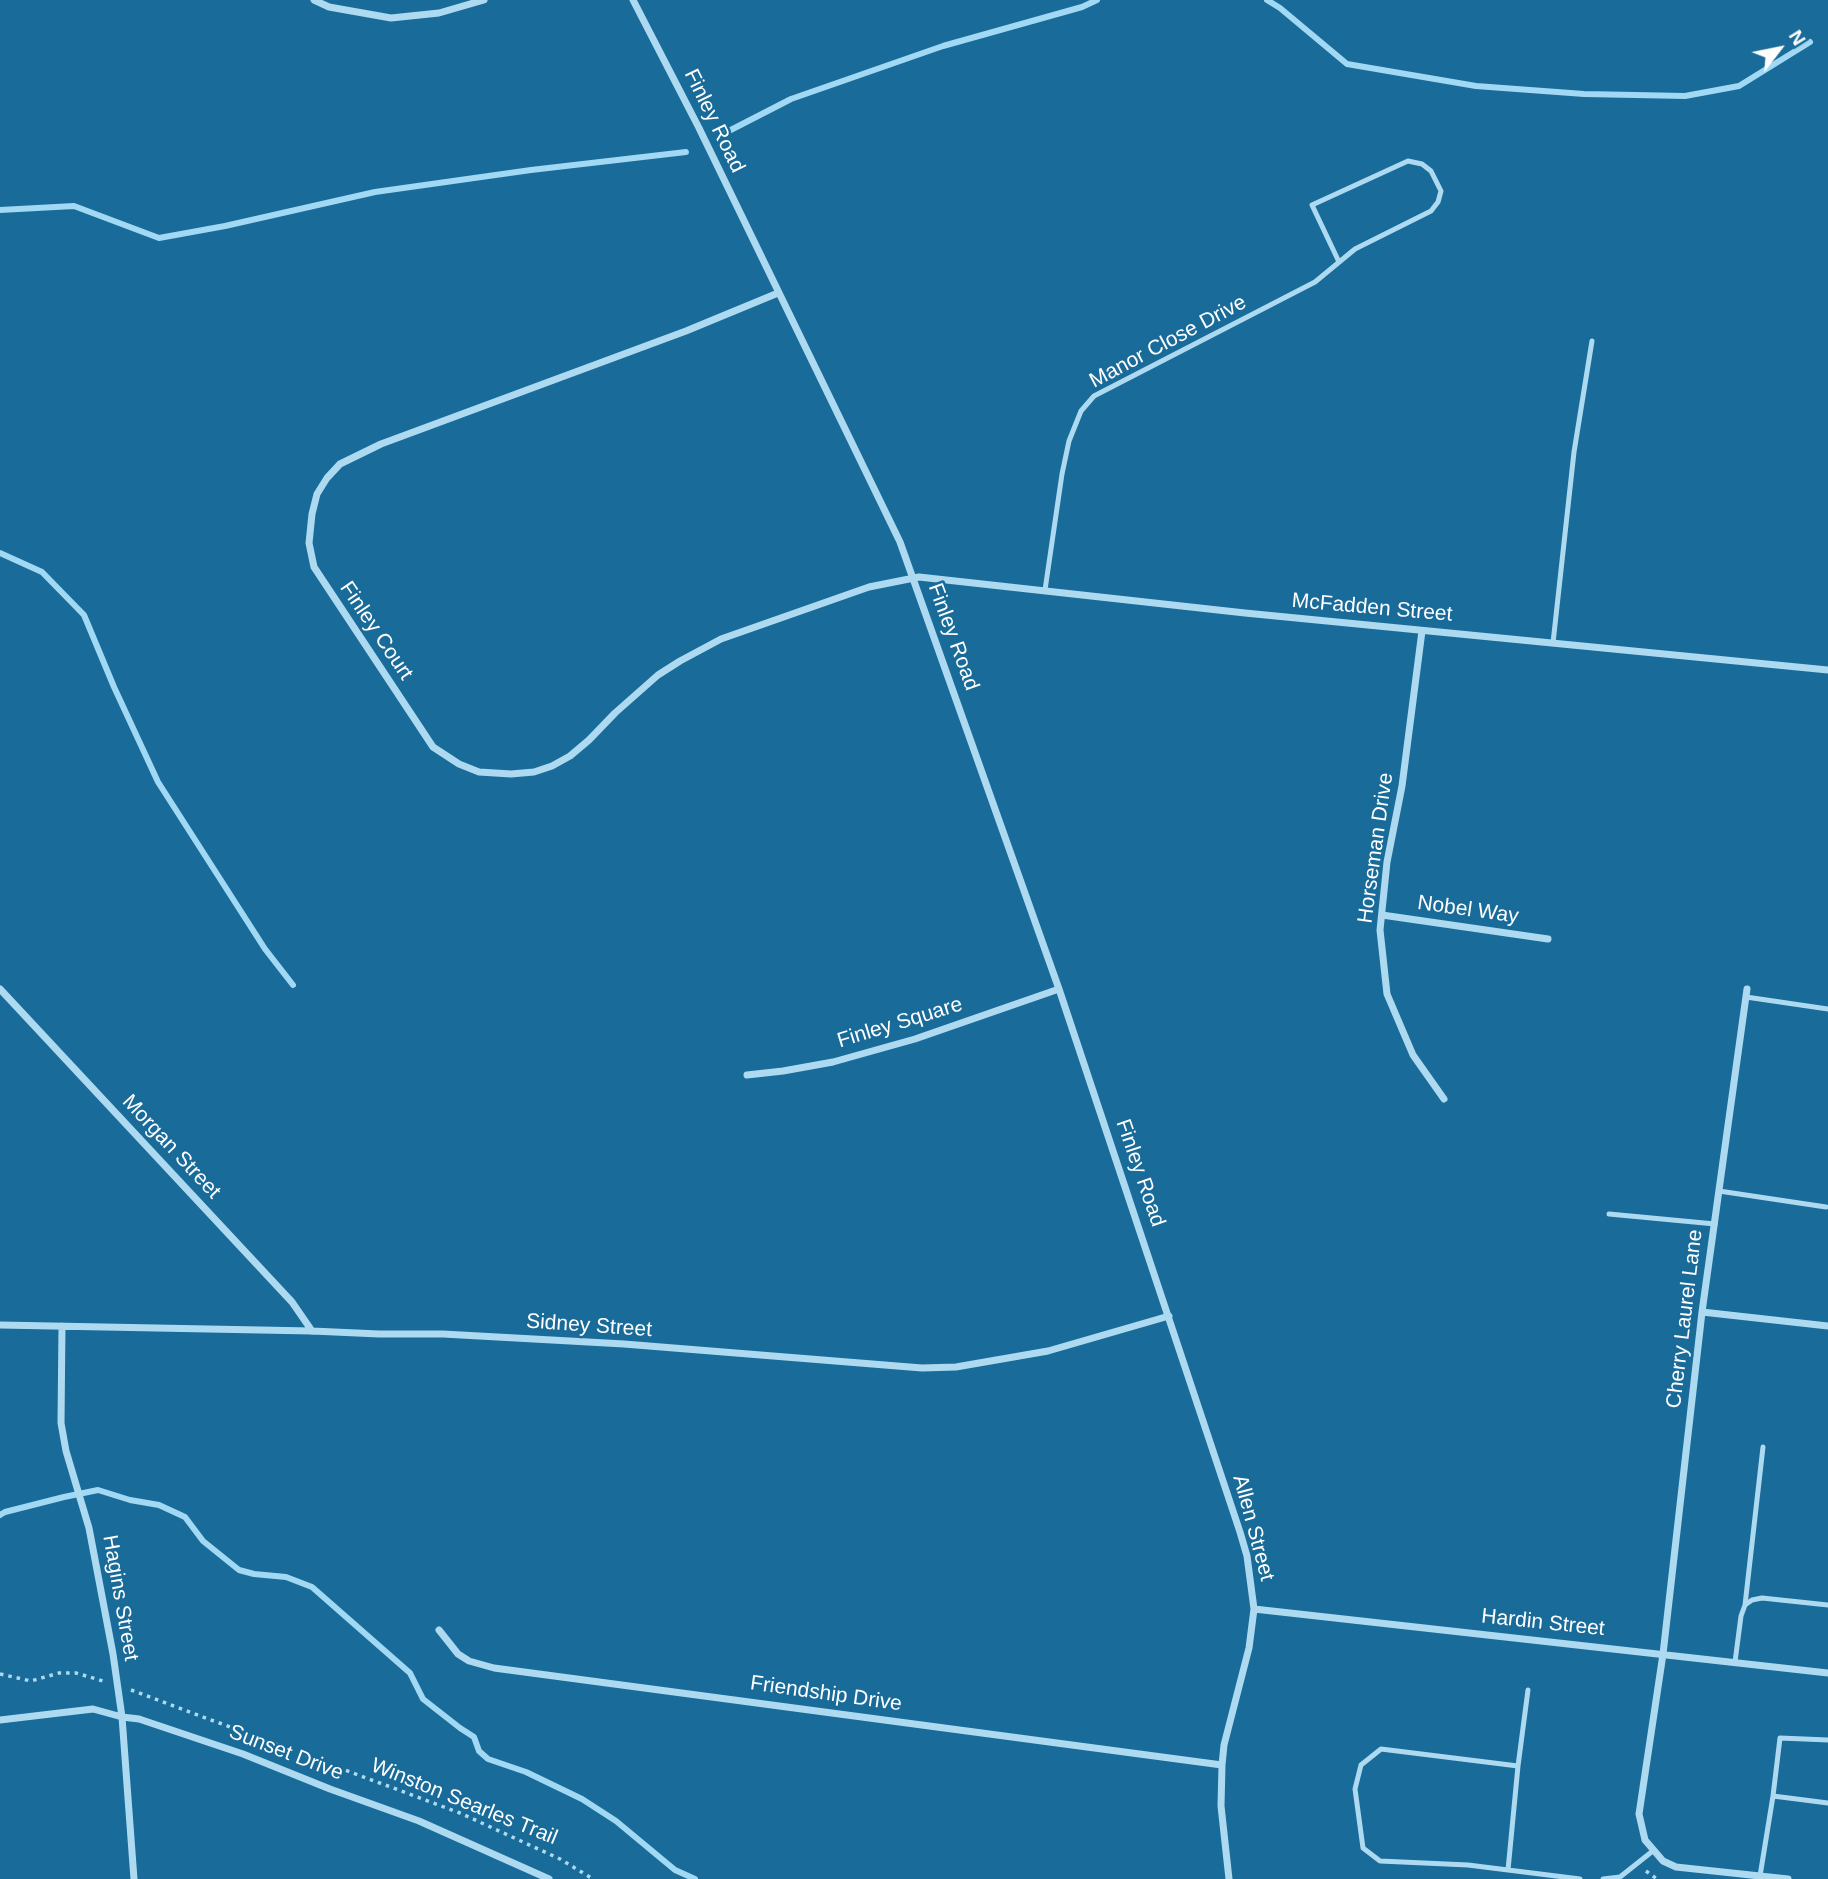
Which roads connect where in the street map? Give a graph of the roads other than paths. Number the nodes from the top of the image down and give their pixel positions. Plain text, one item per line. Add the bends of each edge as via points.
1 (314, 0) edge
2 (484, 0) edge
3 (633, 0) edge
4 (1339, 262) junction
5 (778, 293) junction
6 (1592, 341) dead end
7 (913, 578) junction
8 (1045, 590) junction
9 (1422, 631) junction
10 (1553, 643) junction
11 (1828, 670) edge
12 (1382, 915) junction
13 (1548, 939) dead end
14 (0, 989) edge
15 (1059, 989) junction
16 (1746, 993) joint
17 (1828, 1009) edge
18 (747, 1075) dead end
19 (1444, 1099) dead end
20 (1719, 1191) junction
21 (1826, 1207) dead end
22 (1609, 1213) dead end
23 (1714, 1224) junction
24 (1702, 1312) junction
25 (1169, 1316) junction
26 (0, 1325) edge
27 (62, 1326) junction
28 (1828, 1326) edge
29 (313, 1331) junction
30 (1763, 1447) dead end
31 (1745, 1605) junction
32 (1828, 1605) edge
33 (1254, 1609) junction
34 (439, 1630) dead end
35 (1663, 1654) junction
36 (1735, 1662) junction
37 (1828, 1673) edge
38 (1528, 1690) dead end
39 (122, 1717) junction
40 (0, 1720) edge
41 (1828, 1740) edge
42 (1222, 1765) junction
43 (1518, 1766) junction
44 (1773, 1796) junction
45 (1828, 1803) edge
46 (1654, 1850) junction
47 (1508, 1870) junction
48 (1760, 1877) junction
49 (134, 1879) edge
50 (549, 1879) edge
51 (1229, 1879) edge
52 (1580, 1879) edge
53 (1603, 1879) edge
54 (1788, 1879) edge

1 - 2 street via 391,18 439,13
3 - 5 street, Finley Road
4 - 4 lane, Manor Close Drive via 1354,249 1431,211 1441,191 1430,171 1408,161 1312,205
4 - 8 lane, Manor Close Drive via 1315,282 1094,396 1081,411 1069,441
5 - 7 street, Finley Road via 862,461
5 - 7 street, Finley Court via 381,443 340,464 317,494 309,543 314,567 433,747 478,772 512,774 534,772 570,756 658,675 721,639 869,587
6 - 10 lane via 1574,452
7 - 8 street, McFadden Street
7 - 15 street, Finley Road
8 - 9 street, McFadden Street
9 - 10 street, McFadden Street
9 - 12 street, Horseman Drive
10 - 11 street, McFadden Street
12 - 13 street, Nobel Way
12 - 19 street, Horseman Drive via 1387,994 1413,1055
14 - 29 street, Morgan Street via 292,1302
15 - 18 street, Finley Square via 915,1040 833,1062
15 - 25 street, Finley Road
16 - 17 lane
16 - 20 street, Cherry Laurel Lane
20 - 21 lane
20 - 23 street, Cherry Laurel Lane
22 - 23 lane
23 - 24 street, Cherry Laurel Lane
24 - 28 street
24 - 35 street, Cherry Laurel Lane
25 - 29 street, Sidney Street via 1048,1351 945,1368 624,1344
25 - 33 street, Allen Street via 1247,1556
26 - 27 street, Sidney Street
27 - 29 street, Sidney Street
27 - 39 street, Hagins Street via 61,1423 98,1573
30 - 31 lane
31 - 32 lane via 1762,1598
31 - 36 lane
33 - 35 street, Hardin Street
33 - 42 street, Allen Street
34 - 42 street, Friendship Drive via 458,1654 494,1668
35 - 36 street, Hardin Street
35 - 46 street, Cherry Laurel Lane via 1639,1814 1643,1834
36 - 37 street, Hardin Street
38 - 43 lane
39 - 40 street, Sunset Drive via 93,1709
39 - 49 street, Hagins Street
39 - 50 street, Sunset Drive via 243,1754 419,1821
41 - 44 lane via 1780,1738
42 - 51 street, Allen Street via 1221,1806
43 - 47 lane
43 - 47 lane via 1381,1749 1361,1765 1355,1789 1363,1848 1380,1861
44 - 45 lane
44 - 48 lane
46 - 48 street via 1676,1867
46 - 53 lane via 1620,1877
47 - 52 lane
48 - 54 street

